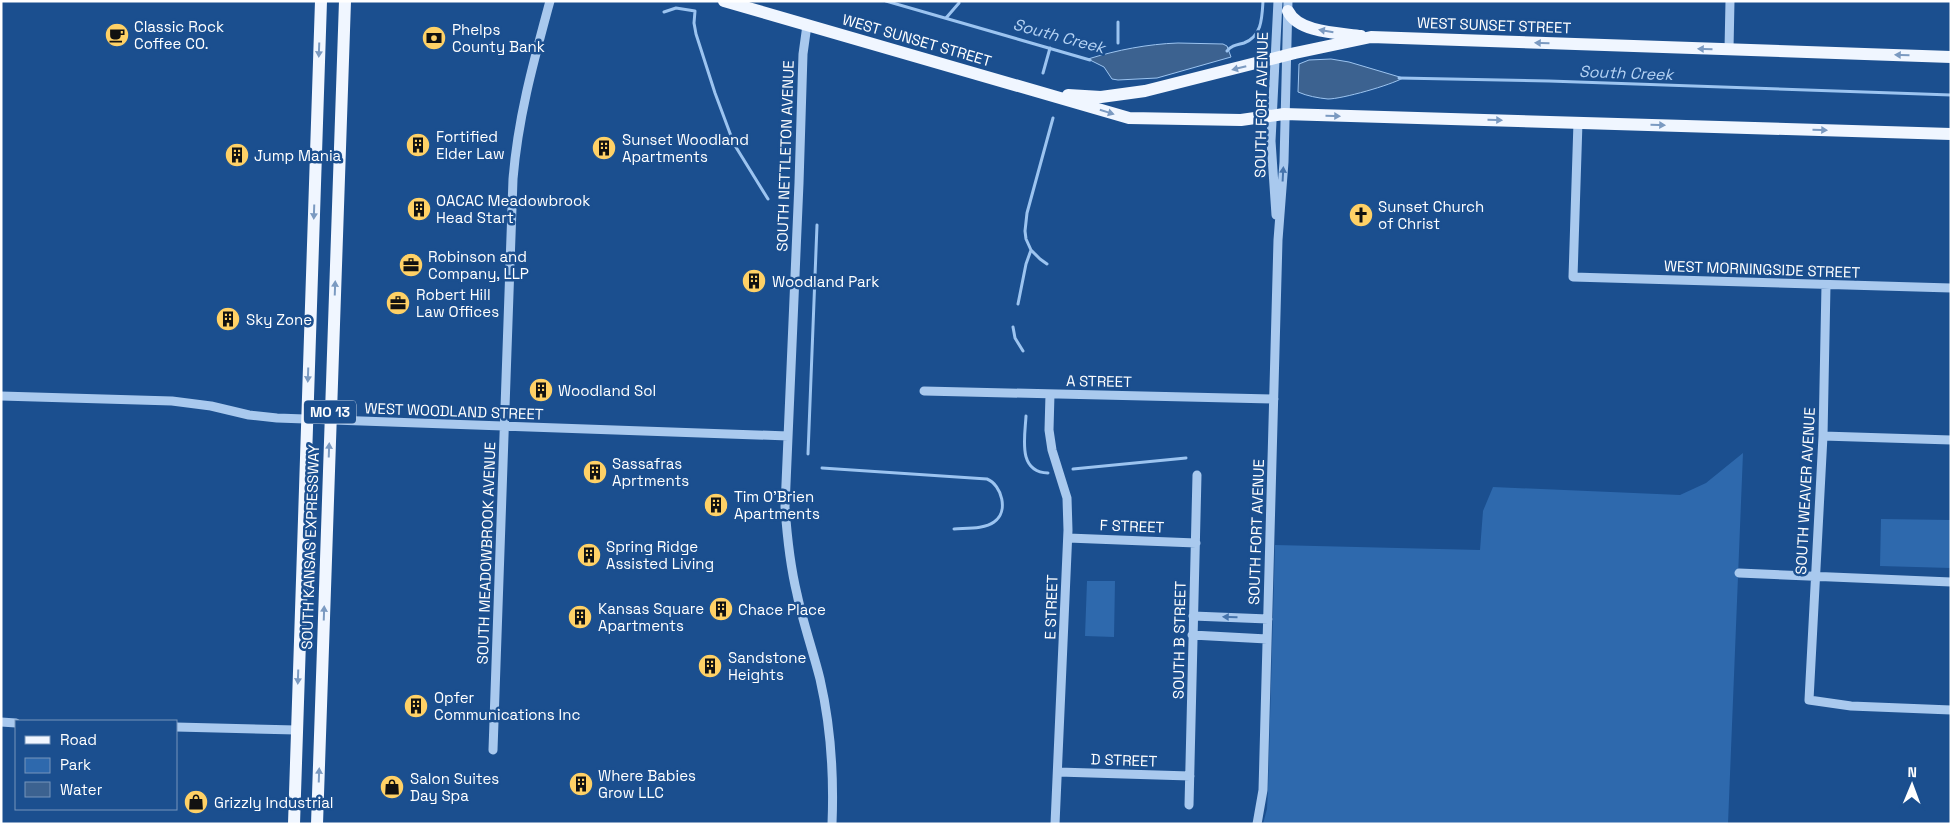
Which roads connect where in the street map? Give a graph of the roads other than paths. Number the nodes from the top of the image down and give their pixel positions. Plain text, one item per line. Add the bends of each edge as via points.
1 (321, 1) edge
2 (550, 1) edge
3 (724, 1) edge
4 (1278, 1) edge
5 (1730, 1) edge
6 (345, 2) edge
7 (1288, 6) edge
8 (807, 25) junction
9 (1371, 37) junction
10 (1729, 49) junction
11 (1281, 57) junction
12 (1951, 57) edge
13 (1043, 93) junction
14 (1278, 114) junction
15 (1578, 122) junction
16 (1951, 134) edge
17 (1826, 285) junction
18 (1951, 288) edge
19 (924, 391) dead end
20 (1050, 394) junction
21 (1, 396) edge
22 (1274, 398) junction
23 (306, 419) junction
24 (330, 420) junction
25 (505, 426) junction
26 (788, 436) junction
27 (1822, 436) junction
28 (1951, 440) edge
29 (1197, 475) dead end
30 (1068, 538) junction
31 (1196, 543) junction
32 (1739, 573) dead end
33 (1815, 576) junction
34 (1951, 582) edge
35 (1193, 616) junction
36 (1268, 619) junction
37 (1192, 635) junction
38 (1267, 639) junction
39 (1951, 710) edge
40 (1, 722) edge
41 (15, 723) edge
42 (178, 727) edge
43 (296, 730) junction
44 (493, 750) dead end
45 (1058, 772) junction
46 (1190, 776) junction
47 (1188, 805) dead end
48 (294, 824) edge
49 (317, 824) edge
50 (832, 824) edge
51 (1056, 824) edge
52 (1257, 824) edge

1 -> 23 main road, SOUTH KANSAS EXPRESSWAY / MO 13
2 - 25 street, SOUTH MEADOWBROOK AVENUE via 528,83 515,156
3 - 8 main road, WEST SUNSET STREET
4 - 11 street, SOUTH FORT AVENUE
5 - 10 street
24 -> 6 main road, SOUTH KANSAS EXPRESSWAY / MO 13
9 -> 7 main road via 1309,28 1295,21
7 - 11 street, SOUTH FORT AVENUE
8 - 13 main road, WEST SUNSET STREET
8 - 26 street, SOUTH NETTLETON AVENUE via 802,54
10 -> 9 main road, WEST SUNSET STREET
9 - 11 main road, WEST SUNSET STREET
12 -> 10 main road, WEST SUNSET STREET
11 -> 13 main road, WEST SUNSET STREET via 1145,91 1101,98
11 - 14 street, SOUTH FORT AVENUE
13 -> 14 main road, WEST SUNSET STREET via 1129,118 1241,120
14 -> 15 main road, WEST SUNSET STREET
14 - 22 street, SOUTH FORT AVENUE via 1273,179 1278,240
15 -> 16 main road, WEST SUNSET STREET
15 - 17 street, WEST MORNINGSIDE STREET via 1573,277
17 - 18 street, WEST MORNINGSIDE STREET
17 - 27 street, SOUTH WEAVER AVENUE
19 - 20 street, A STREET
20 - 22 street, A STREET
20 - 30 street, E STREET via 1049,430 1067,498
21 - 23 street, WEST WOODLAND STREET via 172,401 258,416
22 - 36 street, SOUTH FORT AVENUE
23 - 24 street, WEST WOODLAND STREET
23 -> 43 main road, SOUTH KANSAS EXPRESSWAY / MO 13
24 - 25 street, WEST WOODLAND STREET
49 -> 24 main road, SOUTH KANSAS EXPRESSWAY / MO 13
25 - 26 street, WEST WOODLAND STREET
25 - 44 street, SOUTH MEADOWBROOK AVENUE
26 - 50 street, SOUTH NETTLETON AVENUE via 785,482 787,540 796,594 824,704 831,755
27 - 28 street
27 - 33 street, SOUTH WEAVER AVENUE
29 - 31 street, SOUTH B STREET
30 - 31 street, F STREET
30 - 45 street, E STREET
31 - 35 street, SOUTH B STREET
32 - 33 street
33 - 34 street
33 - 39 street, SOUTH WEAVER AVENUE via 1809,700 1851,706
36 -> 35 street
35 - 37 street, SOUTH B STREET
36 - 38 street, SOUTH FORT AVENUE
37 - 38 street
37 - 46 street, SOUTH B STREET
38 - 52 street, SOUTH FORT AVENUE via 1263,790
40 - 41 street
42 - 43 street
43 - 48 main road, SOUTH KANSAS EXPRESSWAY / MO 13
45 - 46 street, D STREET
45 - 51 street, E STREET
46 - 47 street, SOUTH B STREET

